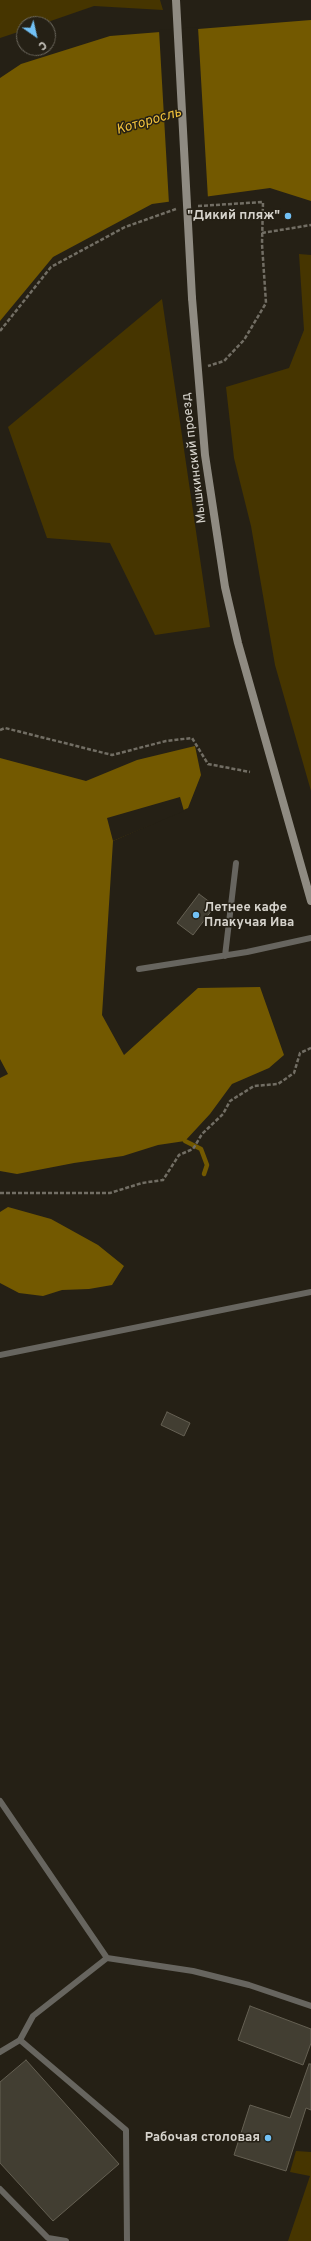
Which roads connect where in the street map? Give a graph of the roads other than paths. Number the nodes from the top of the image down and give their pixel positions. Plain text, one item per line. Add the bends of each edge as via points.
1 (176, 0) edge
2 (236, 863) dead end
3 (311, 901) edge
4 (311, 938) edge
5 (225, 956) junction
6 (139, 969) dead end
7 (311, 1292) edge
8 (0, 1355) edge
9 (0, 1801) edge
10 (107, 1958) junction
11 (311, 2006) edge
12 (20, 2040) junction
13 (0, 2052) edge
14 (0, 2189) edge
15 (66, 2241) edge
16 (127, 2241) edge

1 - 3 main road, Мышкинский проезд, bridge via 192,298 205,454 225,588 238,643
2 - 5 lane
4 - 5 lane
5 - 6 lane
7 - 8 lane
9 - 10 lane
10 - 11 lane via 193,1971 249,1985
10 - 12 lane via 33,2016
12 - 13 lane
12 - 16 lane via 126,2130
14 - 15 lane via 48,2238

